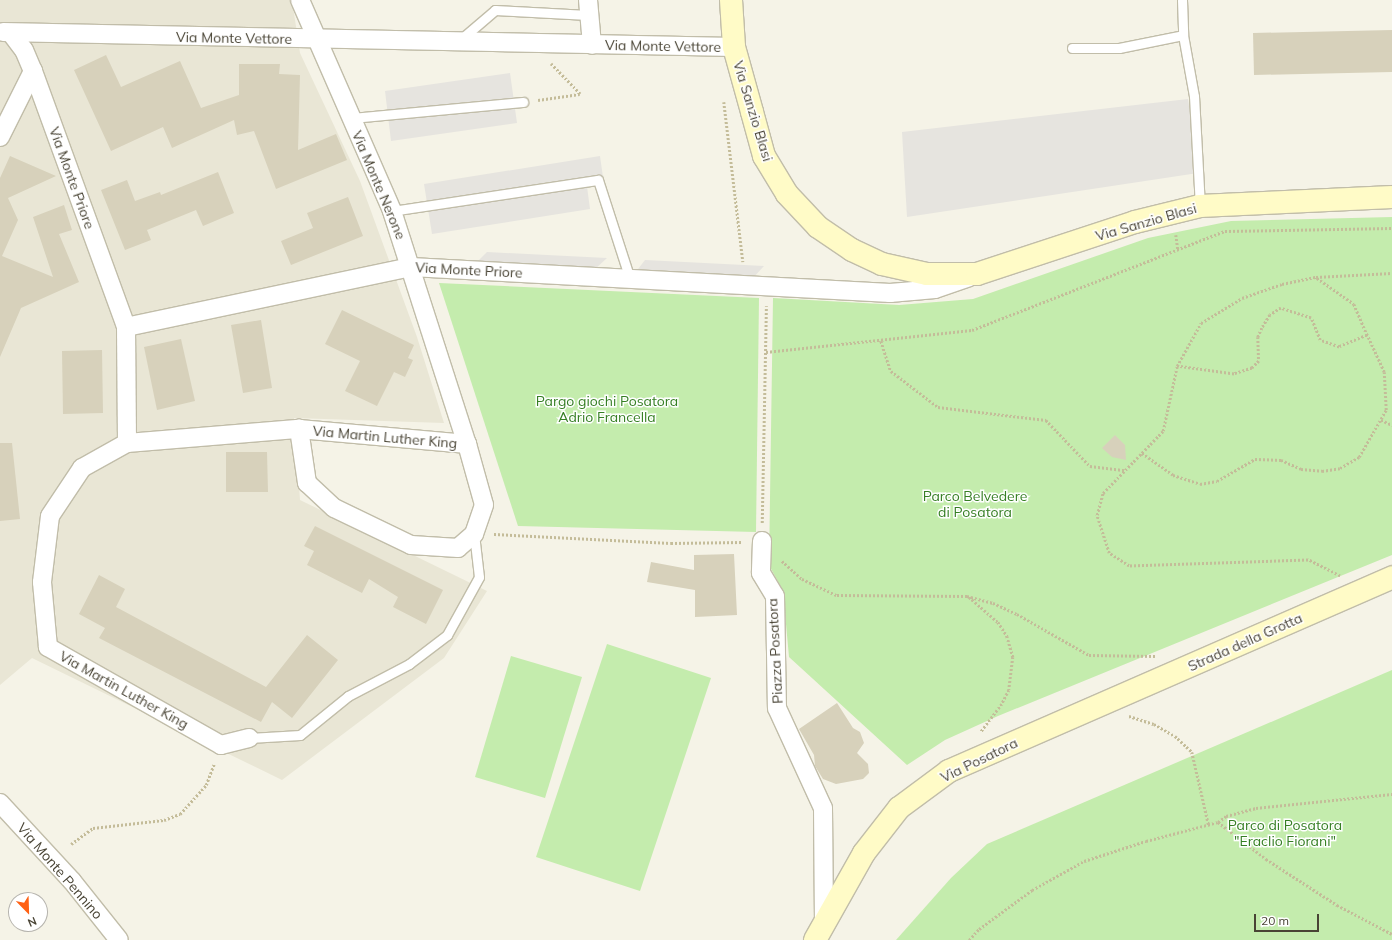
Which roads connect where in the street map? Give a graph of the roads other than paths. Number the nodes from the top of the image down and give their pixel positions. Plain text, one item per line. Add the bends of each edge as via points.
1 (300, 0) edge
2 (731, 0) edge
3 (1182, 0) edge
4 (588, 8) edge
5 (4, 29) edge
6 (1183, 35) junction
7 (318, 40) junction
8 (456, 42) junction
9 (592, 45) junction
10 (734, 47) junction
11 (1072, 48) dead end
12 (33, 71) junction
13 (523, 102) road end
14 (350, 118) junction
15 (0, 137) edge
16 (1392, 197) edge
17 (1200, 206) junction
18 (392, 211) junction
19 (411, 267) junction
20 (977, 274) junction
21 (630, 279) junction
22 (746, 285) joint
23 (126, 327) junction
24 (299, 429) junction
25 (127, 444) junction
26 (467, 444) junction
27 (474, 534) junction
28 (762, 541) road end
29 (1392, 577) edge
30 (1097, 706) joint
31 (249, 738) joint
32 (0, 803) edge
33 (819, 931) edge
34 (119, 940) edge

1 - 7 street, Via Monte Nerone
2 - 10 street, Via Sanzio Blasi
3 - 6 lane
4 - 8 lane, Via Monte Vettore via 495,10
4 - 9 street, Via Monte Vettore
5 - 7 street, Via Monte Vettore
5 - 12 street, Via Monte Priore via 24,50
6 - 11 lane via 1119,48
6 - 17 lane via 1194,96
7 - 8 street, Via Monte Vettore
7 - 14 street, Via Monte Nerone
8 - 9 street, Via Monte Vettore
9 - 10 street, Via Monte Vettore
10 - 20 street, Via Sanzio Blasi via 764,156 786,194 818,226 852,250 882,264 927,274
12 - 15 street
12 - 23 street, Via Monte Priore
13 - 14 lane
14 - 18 street, Via Monte Nerone
16 - 17 street, Via Sanzio Blasi
17 - 20 street, Via Sanzio Blasi via 1135,222
18 - 19 street, Via Monte Nerone
18 - 21 lane via 598,180
19 - 21 street, Via Monte Priore
19 - 23 street, Via Monte Priore
19 - 26 street, Via Monte Nerone
20 - 22 street, Via Sanzio Blasi via 935,289 890,293
21 - 22 street, Via Monte Priore
23 - 25 street, Via Monte Priore
24 - 25 street, Via Martin Luther King
24 - 26 street, Via Martin Luther King
24 - 27 street, Via Martin Luther King via 300,452 307,484 334,508 411,545 458,548
25 - 31 street, Via Martin Luther King via 82,468 50,516 42,582 48,647 221,745
26 - 27 street, Via Martin Luther King via 484,505
27 - 31 lane via 479,577 447,634 410,664 348,696 300,735
28 - 33 street, Piazza Posatora via 761,573 775,596 777,708 823,808
29 - 30 street, Strada della Grotta
30 - 33 street, Via Posatora via 949,771 899,808 864,852
32 - 34 street, Via Monte Pennino via 72,881

